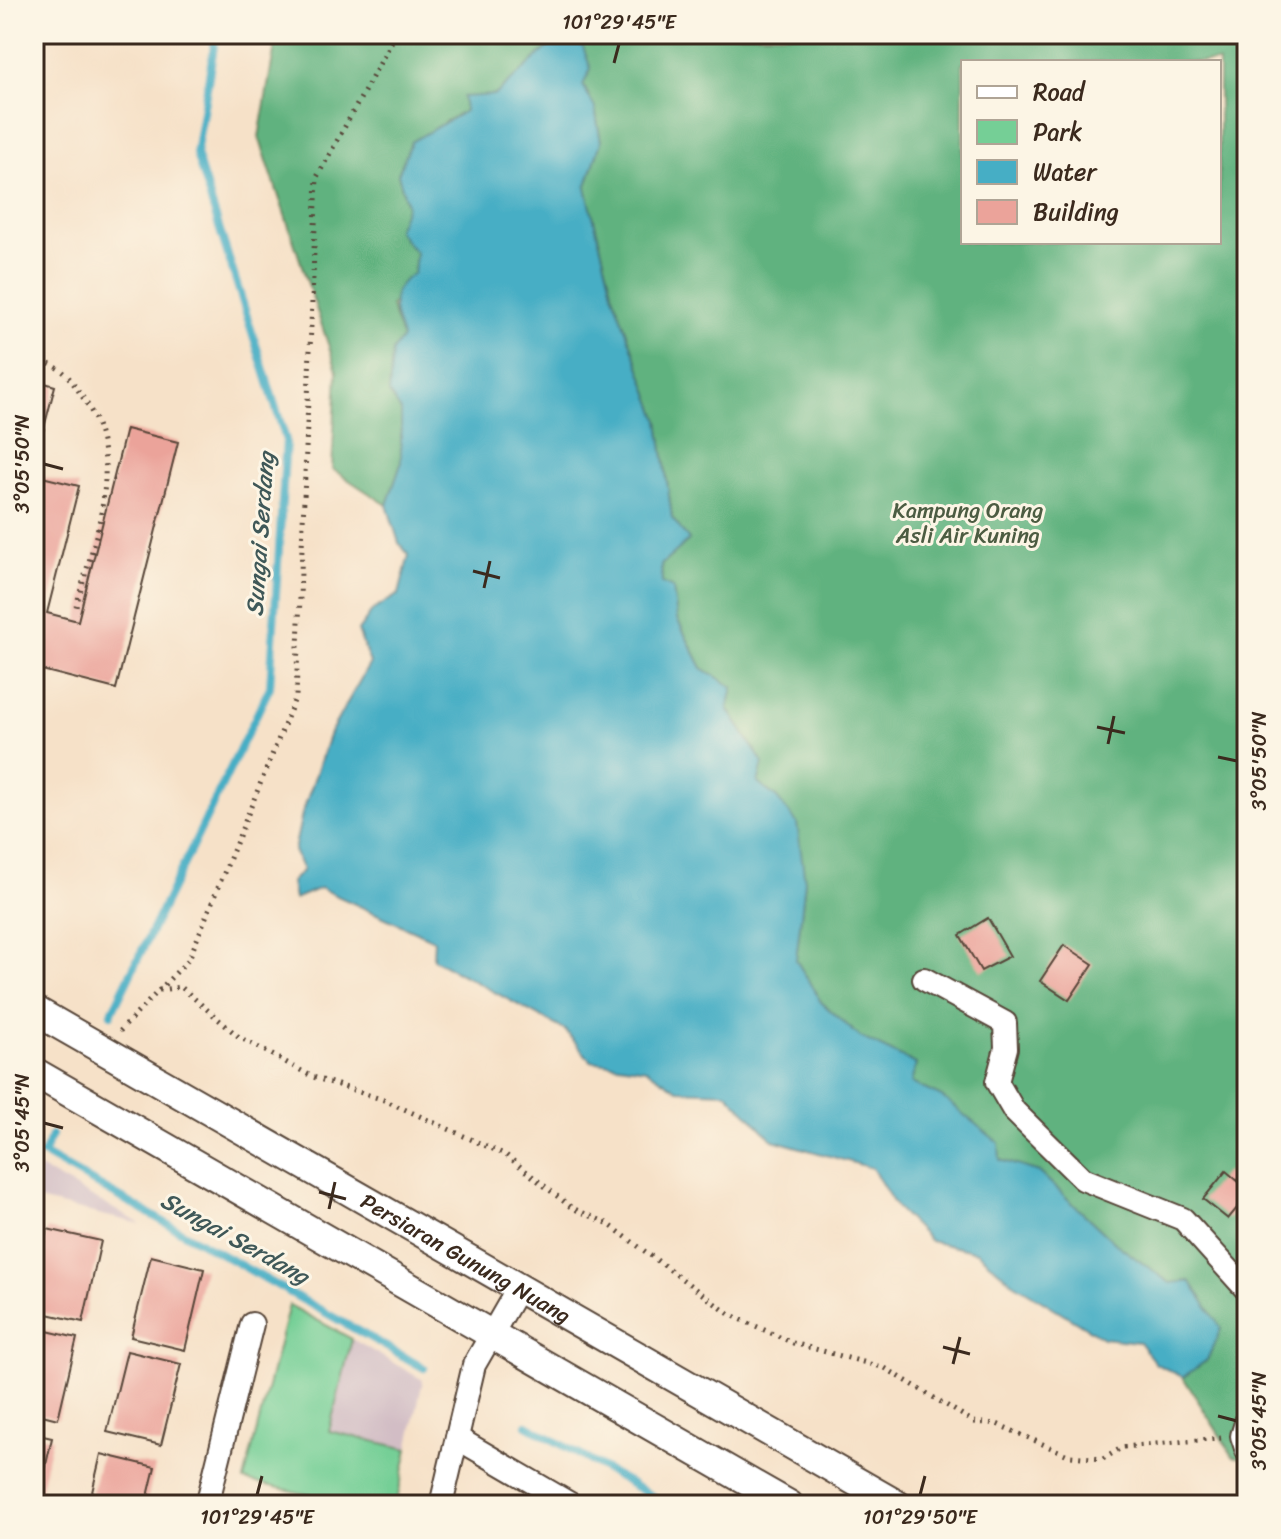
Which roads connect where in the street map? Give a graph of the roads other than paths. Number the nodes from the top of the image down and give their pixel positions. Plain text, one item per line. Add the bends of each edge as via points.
1 (924, 979) dead end
2 (34, 1010) edge
3 (34, 1072) edge
4 (519, 1287) junction
5 (1247, 1290) edge
6 (252, 1324) dead end
7 (492, 1334) junction
8 (457, 1438) junction
9 (207, 1505) edge
10 (441, 1505) edge
11 (572, 1505) edge
12 (789, 1505) edge
13 (897, 1505) edge

1 - 5 street via 1005,1023 1006,1048 997,1082 1014,1111 1083,1179 1183,1219
2 - 4 street, Persiaran Gunung Nuang
3 - 7 street
4 - 7 street
4 - 13 street, Persiaran Gunung Nuang
6 - 9 street
7 - 8 street via 474,1365
7 - 12 street
8 - 10 street
8 - 11 street

